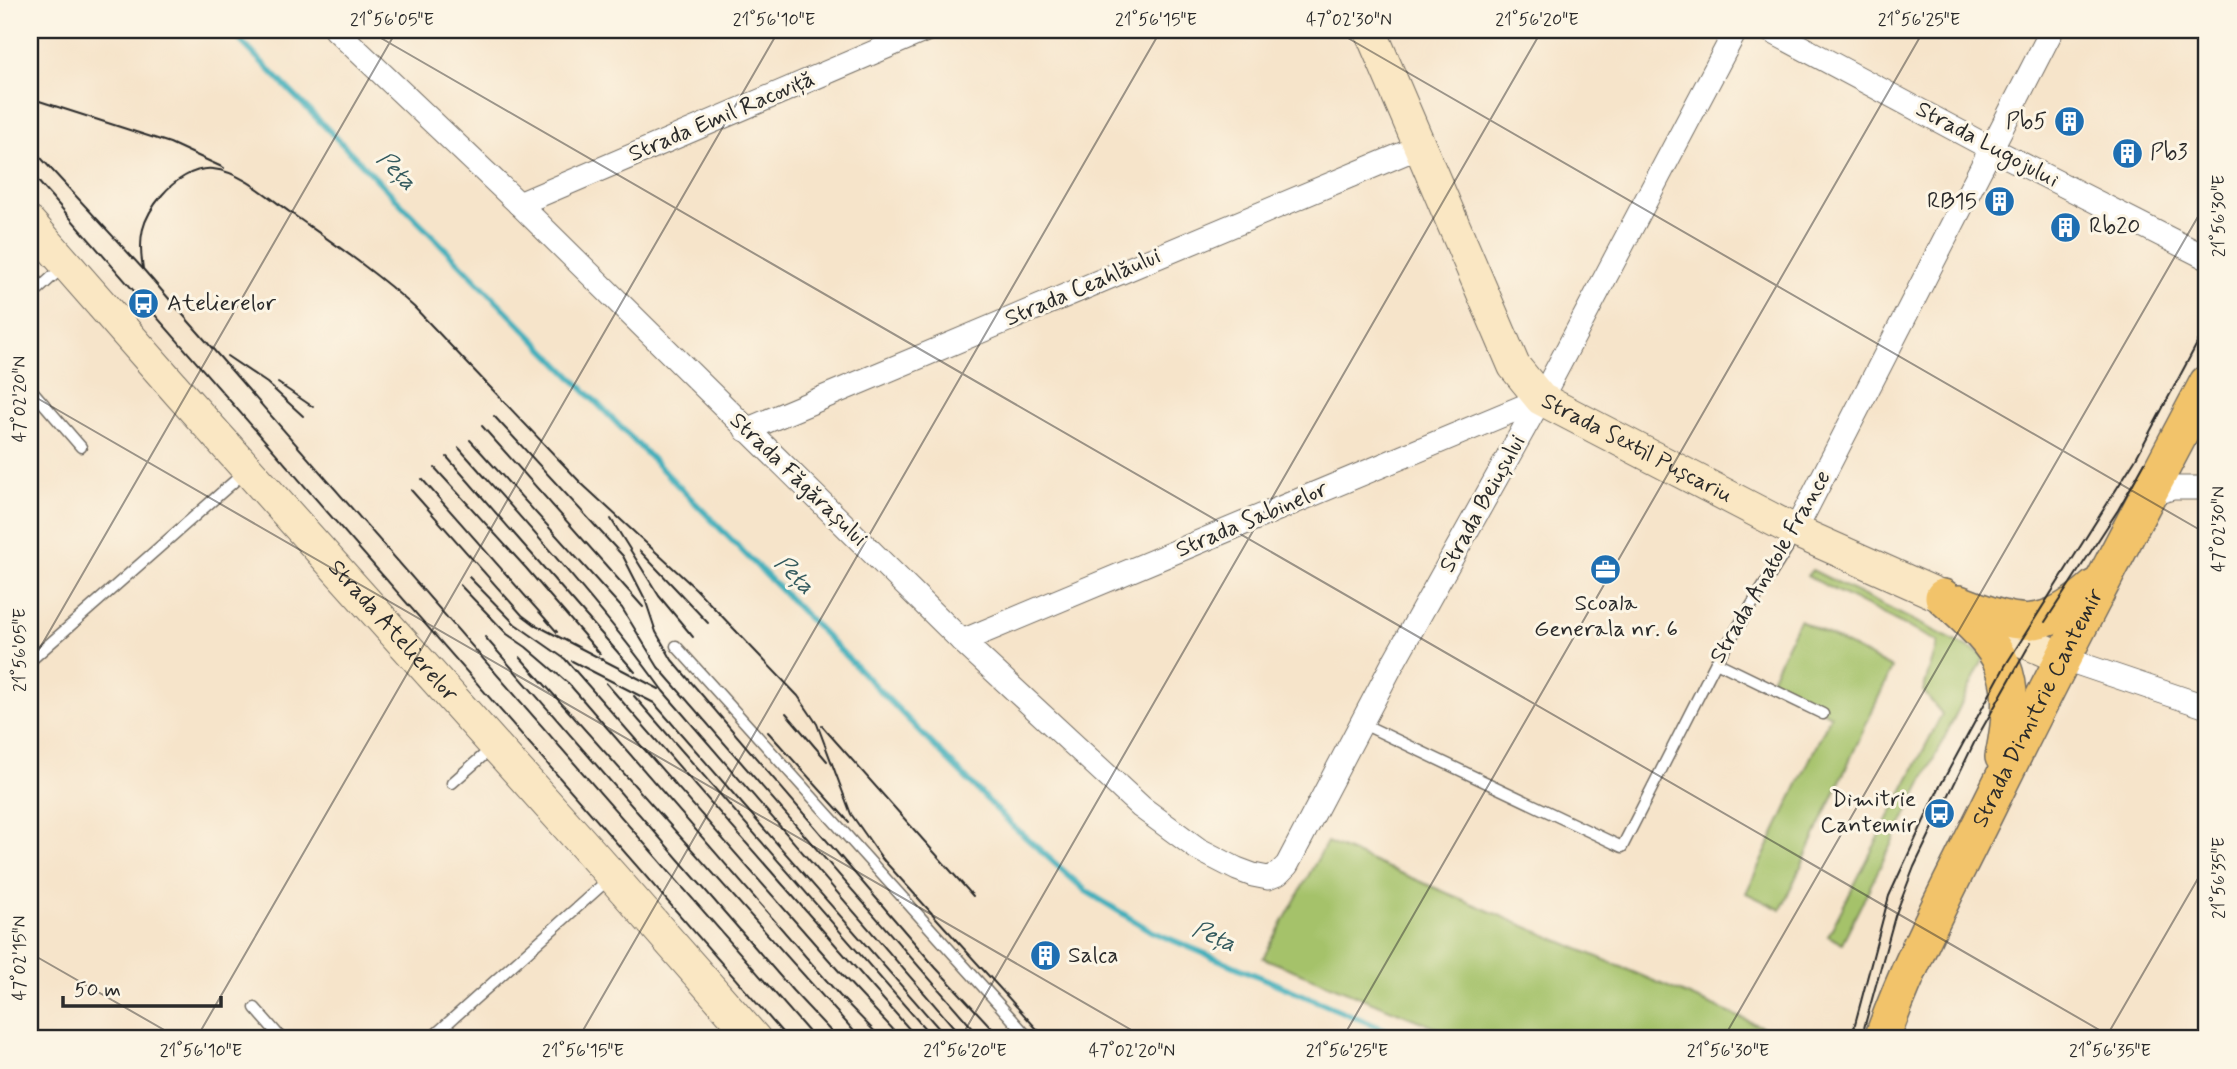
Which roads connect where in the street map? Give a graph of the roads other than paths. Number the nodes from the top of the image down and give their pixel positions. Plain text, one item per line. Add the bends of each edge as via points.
1 (336, 30) edge
2 (926, 30) edge
3 (1736, 30) edge
4 (1769, 30) edge
5 (2052, 30) edge
6 (1378, 35) edge
7 (1419, 147) junction
8 (1990, 148) junction
9 (519, 204) junction
10 (30, 223) edge
11 (2207, 258) edge
12 (65, 265) junction
13 (30, 297) edge
14 (2207, 383) edge
15 (30, 388) edge
16 (1541, 399) junction
17 (746, 430) junction
18 (81, 447) dead end
19 (248, 469) junction
20 (2207, 488) edge
21 (2148, 495) junction
22 (1795, 531) junction
23 (2103, 580) junction
24 (1943, 597) junction
25 (962, 641) junction
26 (676, 646) dead end
27 (2062, 658) junction
28 (30, 661) edge
29 (1716, 662) junction
30 (2207, 707) edge
31 (1823, 713) dead end
32 (1361, 723) junction
33 (494, 746) junction
34 (452, 783) dead end
35 (1997, 790) junction
36 (1287, 865) joint
37 (612, 876) junction
38 (255, 1008) dead end
39 (282, 1039) edge
40 (430, 1039) edge
41 (755, 1039) edge
42 (1030, 1039) edge
43 (1882, 1039) edge

1 - 9 street, Strada Făgărașului
2 - 9 street, Strada Emil Racoviță
3 - 16 street, Strada Beiușului
4 - 8 street, Strada Lugojului
5 - 8 street, Strada Anatole France
6 - 7 main road, Strada Sextil Pușcariu
7 - 16 main road, Strada Sextil Pușcariu via 1514,366
7 - 17 street, Strada Ceahlăului
8 - 11 street, Strada Lugojului
8 - 22 street, Strada Anatole France
9 - 17 street, Strada Făgărașului
10 - 12 main road, Strada Atelierelor
12 - 13 lane
12 - 19 main road, Strada Atelierelor
14 - 21 main road, Strada Dimitrie Cantemir
15 - 18 lane
16 - 22 main road, Strada Sextil Pușcariu
16 - 25 street, Strada Sabinelor
16 - 32 street, Strada Beiușului
17 - 25 street, Strada Făgărașului
19 - 28 lane
19 - 33 main road, Strada Atelierelor
20 - 21 street via 2172,488
21 - 23 main road, Strada Dimitrie Cantemir
22 - 24 main road, Strada Sextil Pușcariu
22 - 29 lane, Strada Anatole France
23 - 24 main road via 2064,612 2032,623 2000,619
23 - 27 main road, Strada Dimitrie Cantemir
24 - 27 main road, Strada Sextil Pușcariu
24 - 35 main road via 1990,642 2007,673 2007,737
25 - 36 street, Strada Făgărașului via 1169,830 1252,875 1268,878
26 - 42 lane
27 - 30 street
27 - 35 main road, Strada Dimitrie Cantemir
29 - 31 lane
29 - 32 lane, Strada Anatole France via 1622,847
32 - 36 street, Strada Beiușului
33 - 34 lane
33 - 37 main road, Strada Atelierelor
35 - 43 main road, Strada Dimitrie Cantemir via 1923,941
37 - 40 lane
37 - 41 main road, Strada Atelierelor
38 - 39 lane

